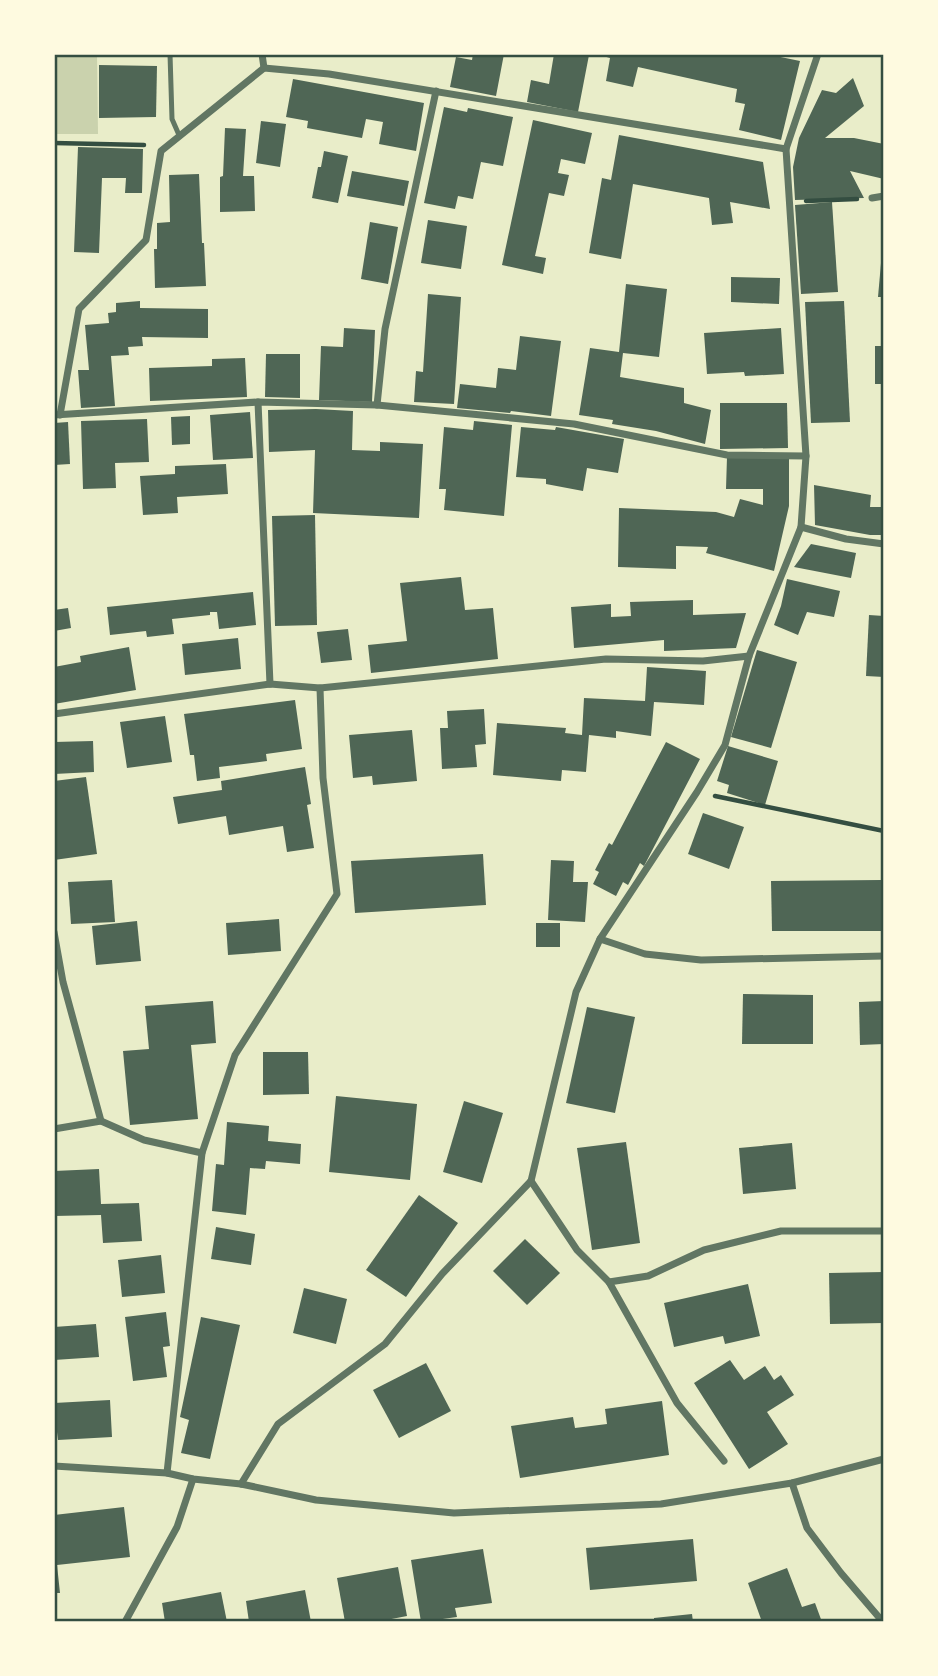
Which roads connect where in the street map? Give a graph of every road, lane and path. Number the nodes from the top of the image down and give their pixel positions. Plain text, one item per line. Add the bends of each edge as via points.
1 (170, 54) edge
2 (262, 54) edge
3 (818, 54) edge
4 (264, 68) junction
5 (436, 91) junction
6 (179, 135) junction
7 (54, 143) edge
8 (786, 149) junction
9 (161, 151) junction
10 (884, 196) edge
11 (872, 198) joint
12 (788, 202) junction
13 (258, 402) junction
14 (377, 405) junction
15 (57, 415) edge
16 (806, 456) junction
17 (801, 527) junction
18 (884, 544) edge
19 (749, 656) junction
20 (270, 684) junction
21 (320, 688) junction
22 (54, 714) edge
23 (697, 792) junction
24 (884, 831) edge
25 (54, 932) edge
26 (600, 939) junction
27 (884, 956) edge
28 (101, 1121) junction
29 (54, 1129) edge
30 (202, 1153) junction
31 (531, 1181) junction
32 (884, 1231) edge
33 (609, 1282) junction
34 (884, 1459) edge
35 (724, 1461) dead end
36 (54, 1465) edge
37 (167, 1473) junction
38 (193, 1479) junction
39 (792, 1483) junction
40 (241, 1484) junction
41 (125, 1622) edge
42 (883, 1622) edge

1 - 6 lane via 172,119
2 - 4 street
3 - 8 street
4 - 5 street
4 - 6 street
5 - 8 street
5 - 14 street via 385,329
6 - 9 street
7 - 9 path via 151,145
8 - 12 street
9 - 15 street via 146,240 79,309
10 - 11 street
11 - 12 path
12 - 16 street
13 - 14 street
13 - 15 street
13 - 20 street
14 - 16 street via 574,424 727,455
16 - 17 street
17 - 18 street
17 - 19 street
19 - 21 street via 703,661 606,659
19 - 23 street via 725,745
20 - 21 street
20 - 22 street
21 - 30 street via 323,778 337,894 234,1055
23 - 24 path
23 - 26 street
25 - 28 street
26 - 27 street via 645,954 701,960
26 - 31 street via 576,992
28 - 29 street
28 - 30 street via 144,1140
30 - 37 street
31 - 33 street via 576,1250
31 - 40 street via 442,1274 385,1344 278,1424
32 - 33 street via 781,1231 704,1250 648,1276
33 - 35 street via 677,1403
34 - 39 street
36 - 37 street
37 - 38 street
38 - 40 street
38 - 41 street via 177,1527
39 - 40 street via 661,1504 454,1513 316,1500
39 - 42 street via 807,1528

